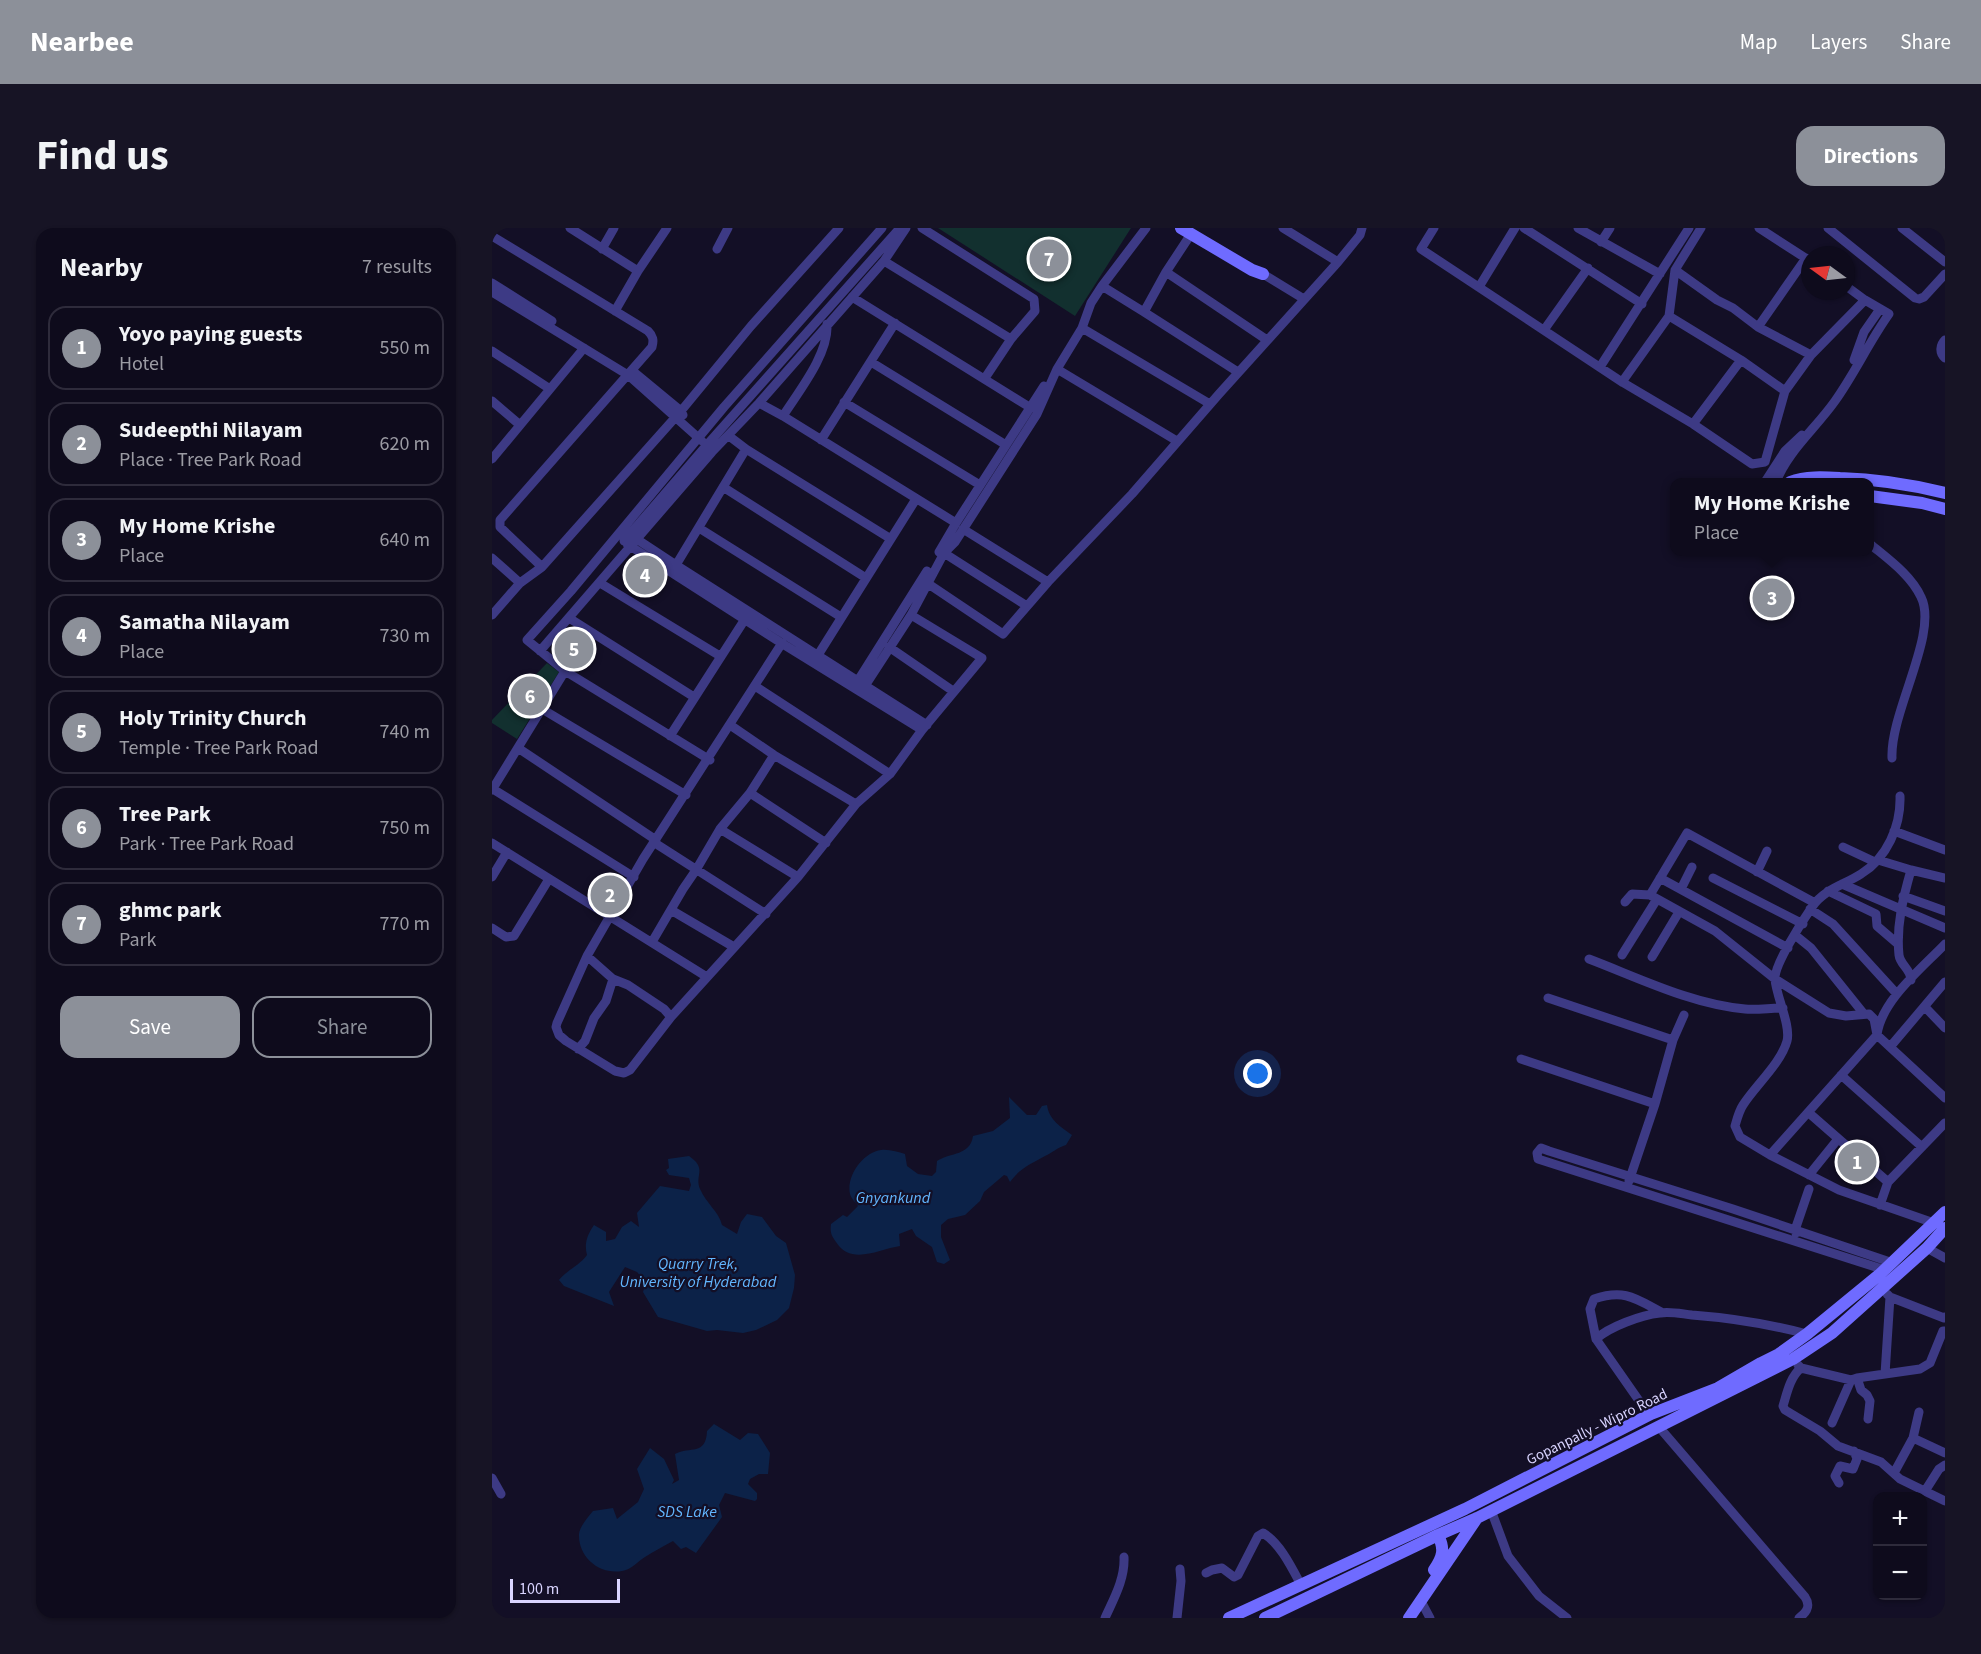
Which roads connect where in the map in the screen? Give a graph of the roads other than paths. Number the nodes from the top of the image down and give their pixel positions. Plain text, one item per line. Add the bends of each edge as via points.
1 (570, 228) edge
2 (614, 228) edge
3 (667, 228) edge
4 (728, 228) edge
5 (825, 228) edge
6 (882, 228) edge
7 (900, 228) edge
8 (906, 228) edge
9 (922, 228) edge
10 (1139, 228) edge
11 (1146, 228) edge
12 (1283, 228) edge
13 (1362, 228) edge
14 (1434, 228) edge
15 (1515, 228) edge
16 (1524, 228) edge
17 (1578, 228) edge
18 (1610, 228) edge
19 (1689, 228) edge
20 (1701, 228) edge
21 (1759, 228) edge
22 (1828, 228) edge
23 (1902, 228) edge
24 (1190, 230) edge
25 (837, 231) edge
26 (492, 236) edge
27 (1601, 242) junction
28 (602, 249) junction
29 (717, 249) dead end
30 (1801, 255) edge
31 (884, 261) junction
32 (1338, 262) junction
33 (1945, 262) edge
34 (1587, 268) junction
35 (1801, 269) edge
36 (1676, 270) junction
37 (638, 271) junction
38 (1166, 272) junction
39 (1263, 274) joint
40 (1660, 274) junction
41 (1945, 274) edge
42 (492, 283) edge
43 (1102, 286) junction
44 (1479, 287) junction
45 (492, 292) edge
46 (1855, 292) edge
47 (852, 297) junction
48 (1304, 299) junction
49 (1866, 300) junction
50 (1642, 304) junction
51 (1880, 309) junction
52 (615, 311) junction
53 (1144, 312) junction
54 (1669, 316) junction
55 (895, 323) junction
56 (827, 324) junction
57 (1758, 327) junction
58 (1082, 328) junction
59 (1544, 330) junction
60 (1011, 339) junction
61 (1267, 340) junction
62 (1945, 340) edge
63 (584, 348) junction
64 (492, 351) edge
65 (1811, 355) junction
66 (1945, 358) edge
67 (1741, 360) junction
68 (871, 362) junction
69 (1600, 367) junction
70 (1057, 369) junction
71 (1238, 372) junction
72 (630, 373) junction
73 (985, 378) junction
74 (1622, 382) junction
75 (550, 389) junction
76 (1785, 391) junction
77 (492, 401) edge
78 (844, 402) junction
79 (759, 403) junction
80 (1210, 404) junction
81 (1031, 408) junction
82 (678, 414) junction
83 (783, 416) junction
84 (1693, 424) junction
85 (520, 425) junction
86 (729, 436) junction
87 (699, 437) junction
88 (821, 440) junction
89 (1177, 441) junction
90 (1006, 445) junction
91 (746, 448) junction
92 (709, 449) junction
93 (493, 455) edge
94 (1768, 478) edge
95 (1778, 478) edge
96 (1812, 478) edge
97 (1846, 478) edge
98 (1874, 479) edge
99 (980, 485) junction
100 (723, 488) junction
101 (1945, 493) edge
102 (1874, 497) edge
103 (916, 500) junction
104 (1945, 509) edge
105 (959, 526) junction
106 (699, 528) junction
107 (627, 537) junction
108 (891, 539) junction
109 (952, 539) junction
110 (1874, 548) edge
111 (944, 553) junction
112 (492, 558) edge
113 (676, 565) junction
114 (542, 567) junction
115 (866, 578) junction
116 (1047, 582) junction
117 (600, 583) junction
118 (927, 583) junction
119 (520, 584) junction
120 (1027, 606) junction
121 (492, 615) edge
122 (748, 615) junction
123 (911, 615) junction
124 (841, 617) junction
125 (569, 618) junction
126 (786, 643) junction
127 (890, 647) junction
128 (540, 651) junction
129 (818, 655) junction
130 (720, 656) junction
131 (565, 671) junction
132 (859, 686) junction
133 (758, 688) junction
134 (953, 691) junction
135 (694, 697) junction
136 (542, 708) junction
137 (733, 727) junction
138 (924, 728) junction
139 (670, 736) junction
140 (518, 748) junction
141 (774, 755) junction
142 (1892, 758) dead end
143 (709, 760) junction
144 (890, 774) junction
145 (492, 790) edge
146 (750, 793) junction
147 (686, 795) junction
148 (1900, 796) dead end
149 (856, 804) junction
150 (720, 830) junction
151 (1894, 831) junction
152 (657, 842) junction
153 (492, 843) edge
154 (826, 843) junction
155 (1844, 847) dead end
156 (1945, 850) edge
157 (1767, 851) dead end
158 (507, 852) junction
159 (1877, 861) junction
160 (1692, 867) dead end
161 (696, 870) junction
162 (1911, 870) junction
163 (1757, 872) junction
164 (492, 877) edge
165 (634, 877) junction
166 (798, 877) junction
167 (1660, 878) junction
168 (1713, 878) dead end
169 (1945, 878) edge
170 (549, 879) junction
171 (1842, 884) junction
172 (1681, 889) junction
173 (1828, 891) junction
174 (1903, 896) junction
175 (1654, 897) junction
176 (1624, 902) dead end
177 (1813, 906) junction
178 (671, 910) junction
179 (1900, 910) junction
180 (1945, 911) edge
181 (1679, 912) junction
182 (766, 914) junction
183 (611, 917) junction
184 (1803, 924) junction
185 (492, 928) edge
186 (1945, 928) edge
187 (1795, 935) junction
188 (652, 942) junction
189 (1898, 944) junction
190 (1945, 944) edge
191 (734, 947) junction
192 (1788, 948) junction
193 (1622, 955) dead end
194 (587, 956) junction
195 (1652, 957) dead end
196 (1589, 959) dead end
197 (707, 977) junction
198 (613, 979) junction
199 (1775, 979) junction
200 (1911, 980) junction
201 (1945, 982) edge
202 (1896, 993) junction
203 (1548, 998) dead end
204 (1925, 1007) junction
205 (1783, 1008) junction
206 (1864, 1014) junction
207 (1684, 1015) dead end
208 (671, 1017) junction
209 (1945, 1028) edge
210 (1877, 1035) junction
211 (1673, 1040) junction
212 (1890, 1047) junction
213 (578, 1049) junction
214 (1521, 1059) dead end
215 (1841, 1075) junction
216 (1945, 1098) edge
217 (1655, 1104) junction
218 (1809, 1113) junction
219 (1945, 1123) edge
220 (1838, 1139) junction
221 (1922, 1147) junction
222 (1770, 1155) junction
223 (1809, 1175) junction
224 (1630, 1176) junction
225 (1888, 1182) junction
226 (1627, 1186) junction
227 (1809, 1189) dead end
228 (1880, 1205) junction
229 (1945, 1212) edge
230 (1940, 1226) edge
231 (1795, 1230) junction
232 (1798, 1241) junction
233 (1927, 1248) junction
234 (1945, 1258) edge
235 (1889, 1266) junction
236 (1886, 1293) junction
237 (1661, 1312) junction
238 (1945, 1317) edge
239 (1944, 1331) edge
240 (1807, 1334) junction
241 (1596, 1339) junction
242 (1797, 1364) junction
243 (1885, 1374) junction
244 (1854, 1379) junction
245 (1919, 1412) dead end
246 (1649, 1415) junction
247 (1868, 1419) dead end
248 (1832, 1423) dead end
249 (1659, 1427) junction
250 (1913, 1438) junction
251 (1854, 1451) junction
252 (1945, 1453) edge
253 (1945, 1465) edge
254 (1894, 1473) junction
255 (492, 1478) edge
256 (1839, 1483) dead end
257 (1925, 1491) junction
258 (501, 1494) dead end
259 (1945, 1501) edge
260 (1491, 1510) junction
261 (1477, 1518) junction
262 (1438, 1535) junction
263 (1124, 1557) dead end
264 (1180, 1569) dead end
265 (1206, 1573) dead end
266 (1296, 1588) junction
267 (1279, 1596) junction
268 (1421, 1601) junction
269 (1297, 1603) junction
270 (1284, 1609) junction
271 (1105, 1618) edge
272 (1177, 1618) edge
273 (1229, 1618) edge
274 (1265, 1618) edge
275 (1401, 1618) edge
276 (1409, 1618) edge
277 (1430, 1618) edge
278 (1567, 1618) edge
279 (1799, 1618) edge

1 - 28 street
2 - 28 street
3 - 37 street
4 - 29 street
5 - 25 street
6 - 87 street
7 - 92 street
8 - 31 street
9 - 60 street via 1034,299 1035,311
10 - 81 street via 1087,303 1080,328
11 - 43 street
12 - 32 street
13 - 32 street
14 - 44 street via 1421,249
15 - 44 street
16 - 34 street
17 - 27 street
18 - 27 street
19 - 40 street
20 - 36 street
21 - 30 street
22 - 41 street via 1915,298 1924,297
23 - 33 street
24 - 38 street
24 - 39 main road
25 - 82 street
26 - 52 street
27 - 40 street
28 - 37 street
31 - 47 street
31 - 60 street
32 - 48 street
34 - 50 street
34 - 59 street
35 - 57 street
36 - 54 street
36 - 57 street
37 - 52 street
38 - 53 street
38 - 61 street
39 - 48 street
40 - 50 street
42 - 72 street
43 - 53 street
43 - 58 street
44 - 59 street
45 - 63 street
46 - 49 street
47 - 55 street
47 - 56 street
48 - 61 street
49 - 51 street
49 - 65 street
50 - 69 street
51 - 94 street via 1864,332 1843,382 1811,427 1785,451
51 - 95 street via 1888,314 1836,400 1788,459
52 - 72 street via 653,336 652,347
53 - 71 street
54 - 67 street
54 - 74 street
55 - 68 street
55 - 73 street
56 - 79 street
56 - 83 street via 828,337 819,358
57 - 65 street
58 - 70 street
58 - 80 street
59 - 69 street
60 - 73 street
61 - 71 street
62 - 66 street via 1941,350
63 - 72 street
63 - 75 street
64 - 75 street
65 - 76 street
67 - 76 street
67 - 84 street
68 - 78 street
68 - 90 street
69 - 74 street
70 - 89 street
70 - 105 street via 1037,414
71 - 80 street
72 - 82 street
72 - 114 street via 500,520 500,527
73 - 81 street
74 - 84 street
75 - 85 street
76 - 84 street via 1765,462 1752,464
77 - 85 street
78 - 88 street
78 - 99 street
79 - 83 street
79 - 86 street
80 - 89 street
81 - 90 street
82 - 87 street via 681,424
82 - 114 street
83 - 88 street
85 - 93 street
86 - 91 street
86 - 92 street
87 - 92 street
87 - 107 street
88 - 103 street
89 - 116 street
90 - 99 street
91 - 100 street
91 - 108 street
92 - 107 street
96 - 97 main road
98 - 101 main road
99 - 105 street
100 - 106 street
100 - 115 street
102 - 104 main road
103 - 105 street
103 - 108 street
105 - 109 street
105 - 116 street
106 - 113 street
106 - 124 street
107 - 113 street
107 - 117 street
107 - 122 street
107 - 128 street via 527,640
108 - 115 street
109 - 111 street
109 - 132 street
110 - 142 street via 1914,584 1926,615 1922,641 1895,728
111 - 118 street
111 - 120 street
112 - 119 street
113 - 122 street
114 - 119 street
115 - 124 street
116 - 120 street
117 - 125 street
117 - 130 street
118 - 120 street via 1003,634
118 - 123 street
119 - 121 street
122 - 126 street
122 - 130 street
123 - 127 street
123 - 134 street via 982,658
124 - 129 street
125 - 128 street
125 - 135 street
126 - 129 street
126 - 132 street
126 - 133 street
126 - 143 street
127 - 132 street
127 - 134 street
128 - 131 street
129 - 132 street
130 - 135 street
131 - 136 street
131 - 139 street
132 - 138 street
133 - 137 street
133 - 144 street
134 - 138 street
135 - 139 street
136 - 140 street
136 - 147 street
137 - 141 street
137 - 143 street
138 - 144 street
139 - 143 street
140 - 145 street
140 - 152 street
141 - 146 street
141 - 149 street
143 - 147 street
143 - 152 street via 676,819
144 - 149 street
145 - 165 street
146 - 150 street
146 - 154 street
147 - 152 street
148 - 151 street
149 - 154 street
150 - 161 street
150 - 166 street
151 - 156 street
151 - 159 street
152 - 161 street
152 - 165 street
153 - 158 street
154 - 166 street
155 - 159 street
157 - 163 street
158 - 164 street
158 - 170 street
159 - 162 street
159 - 171 street
160 - 172 street
161 - 178 street
161 - 182 street
162 - 169 street
162 - 174 street
163 - 167 street via 1687,833
163 - 177 street
165 - 183 street
166 - 182 street
167 - 172 street
167 - 175 street
168 - 184 street
170 - 183 street
170 - 185 street via 514,936 506,937
171 - 173 street
171 - 179 street
172 - 192 street
173 - 177 street
173 - 189 street via 1876,914 1877,926
174 - 179 street
174 - 180 street
175 - 176 street via 1632,894
175 - 181 street
175 - 193 street
177 - 184 street
177 - 202 street
178 - 188 street
178 - 191 street
179 - 186 street
179 - 189 street
181 - 195 street
181 - 199 street via 1715,931
182 - 191 street
183 - 188 street
183 - 194 street
184 - 187 street
187 - 192 street
187 - 206 street via 1811,948
188 - 197 street
189 - 200 street via 1899,959 1911,973
190 - 200 street
191 - 197 street
192 - 199 street
194 - 198 street
194 - 213 street via 556,1027 559,1035
196 - 205 street via 1722,1006
197 - 208 street
198 - 208 street via 628,985
198 - 213 street via 606,1001
199 - 205 street
199 - 206 street via 1829,1013
200 - 202 street
201 - 204 street
202 - 210 street via 1879,1022
203 - 211 street
204 - 209 street
204 - 212 street
205 - 222 street via 1788,1039 1742,1107 1735,1126 1740,1137
206 - 210 street via 1874,1020
207 - 211 street
208 - 213 street via 624,1073
210 - 212 street
210 - 215 street
211 - 217 street
212 - 216 street
214 - 217 street
215 - 218 street
215 - 221 street
217 - 224 street
218 - 220 street
218 - 222 street
219 - 221 street
220 - 223 street
220 - 225 street
221 - 225 street
222 - 223 street
223 - 228 street
224 - 226 street
224 - 226 street via 1541,1148 1537,1154 1538,1159
224 - 231 street
225 - 228 street
226 - 232 street
227 - 231 street
228 - 230 street
229 - 230 main road, Gopanpally - Wipro Road
230 - 233 main road, Gopanpally - Wipro Road
230 - 235 main road, Gopanpally - Wipro Road
231 - 232 street
231 - 235 street
232 - 235 street
233 - 234 street
233 - 236 main road, Gopanpally - Wipro Road
235 - 240 main road, Gopanpally - Wipro Road
236 - 238 street
236 - 242 main road, Gopanpally - Wipro Road
236 - 243 street
237 - 240 street via 1775,1325
237 - 241 street via 1630,1321
237 - 241 street via 1630,1296 1594,1299 1590,1309
238 - 239 street
239 - 243 street via 1926,1367
240 - 246 main road, Gopanpally - Wipro Road via 1718,1388
241 - 246 street
242 - 244 street
242 - 249 main road, Gopanpally - Wipro Road
242 - 251 street via 1785,1410 1838,1446
243 - 244 street
244 - 247 street via 1870,1401
244 - 248 street
245 - 250 street
246 - 266 main road, Gopanpally - Wipro Road via 1465,1509
249 - 260 main road, Gopanpally - Wipro Road
249 - 279 street via 1805,1597 1808,1608
250 - 252 street
250 - 254 street
251 - 254 street via 1881,1462
251 - 256 street via 1857,1459 1853,1469 1840,1466 1835,1476
253 - 257 street
254 - 257 street
255 - 258 street
257 - 259 street
260 - 261 main road, Gopanpally - Wipro Road
260 - 278 street via 1508,1556 1539,1596
261 - 262 main road, Gopanpally - Wipro Road
261 - 268 main road
262 - 269 main road, Gopanpally - Wipro Road
262 - 275 main road via 1443,1548 1441,1560
263 - 271 street via 1118,1592
264 - 272 street
265 - 266 street via 1222,1568 1237,1576 1263,1533 1294,1572
266 - 267 main road, Gopanpally - Wipro Road
266 - 269 main road
267 - 270 main road
267 - 273 main road, Gopanpally - Wipro Road
268 - 276 main road
268 - 277 street
269 - 270 main road, Gopanpally - Wipro Road
270 - 274 main road, Gopanpally - Wipro Road

